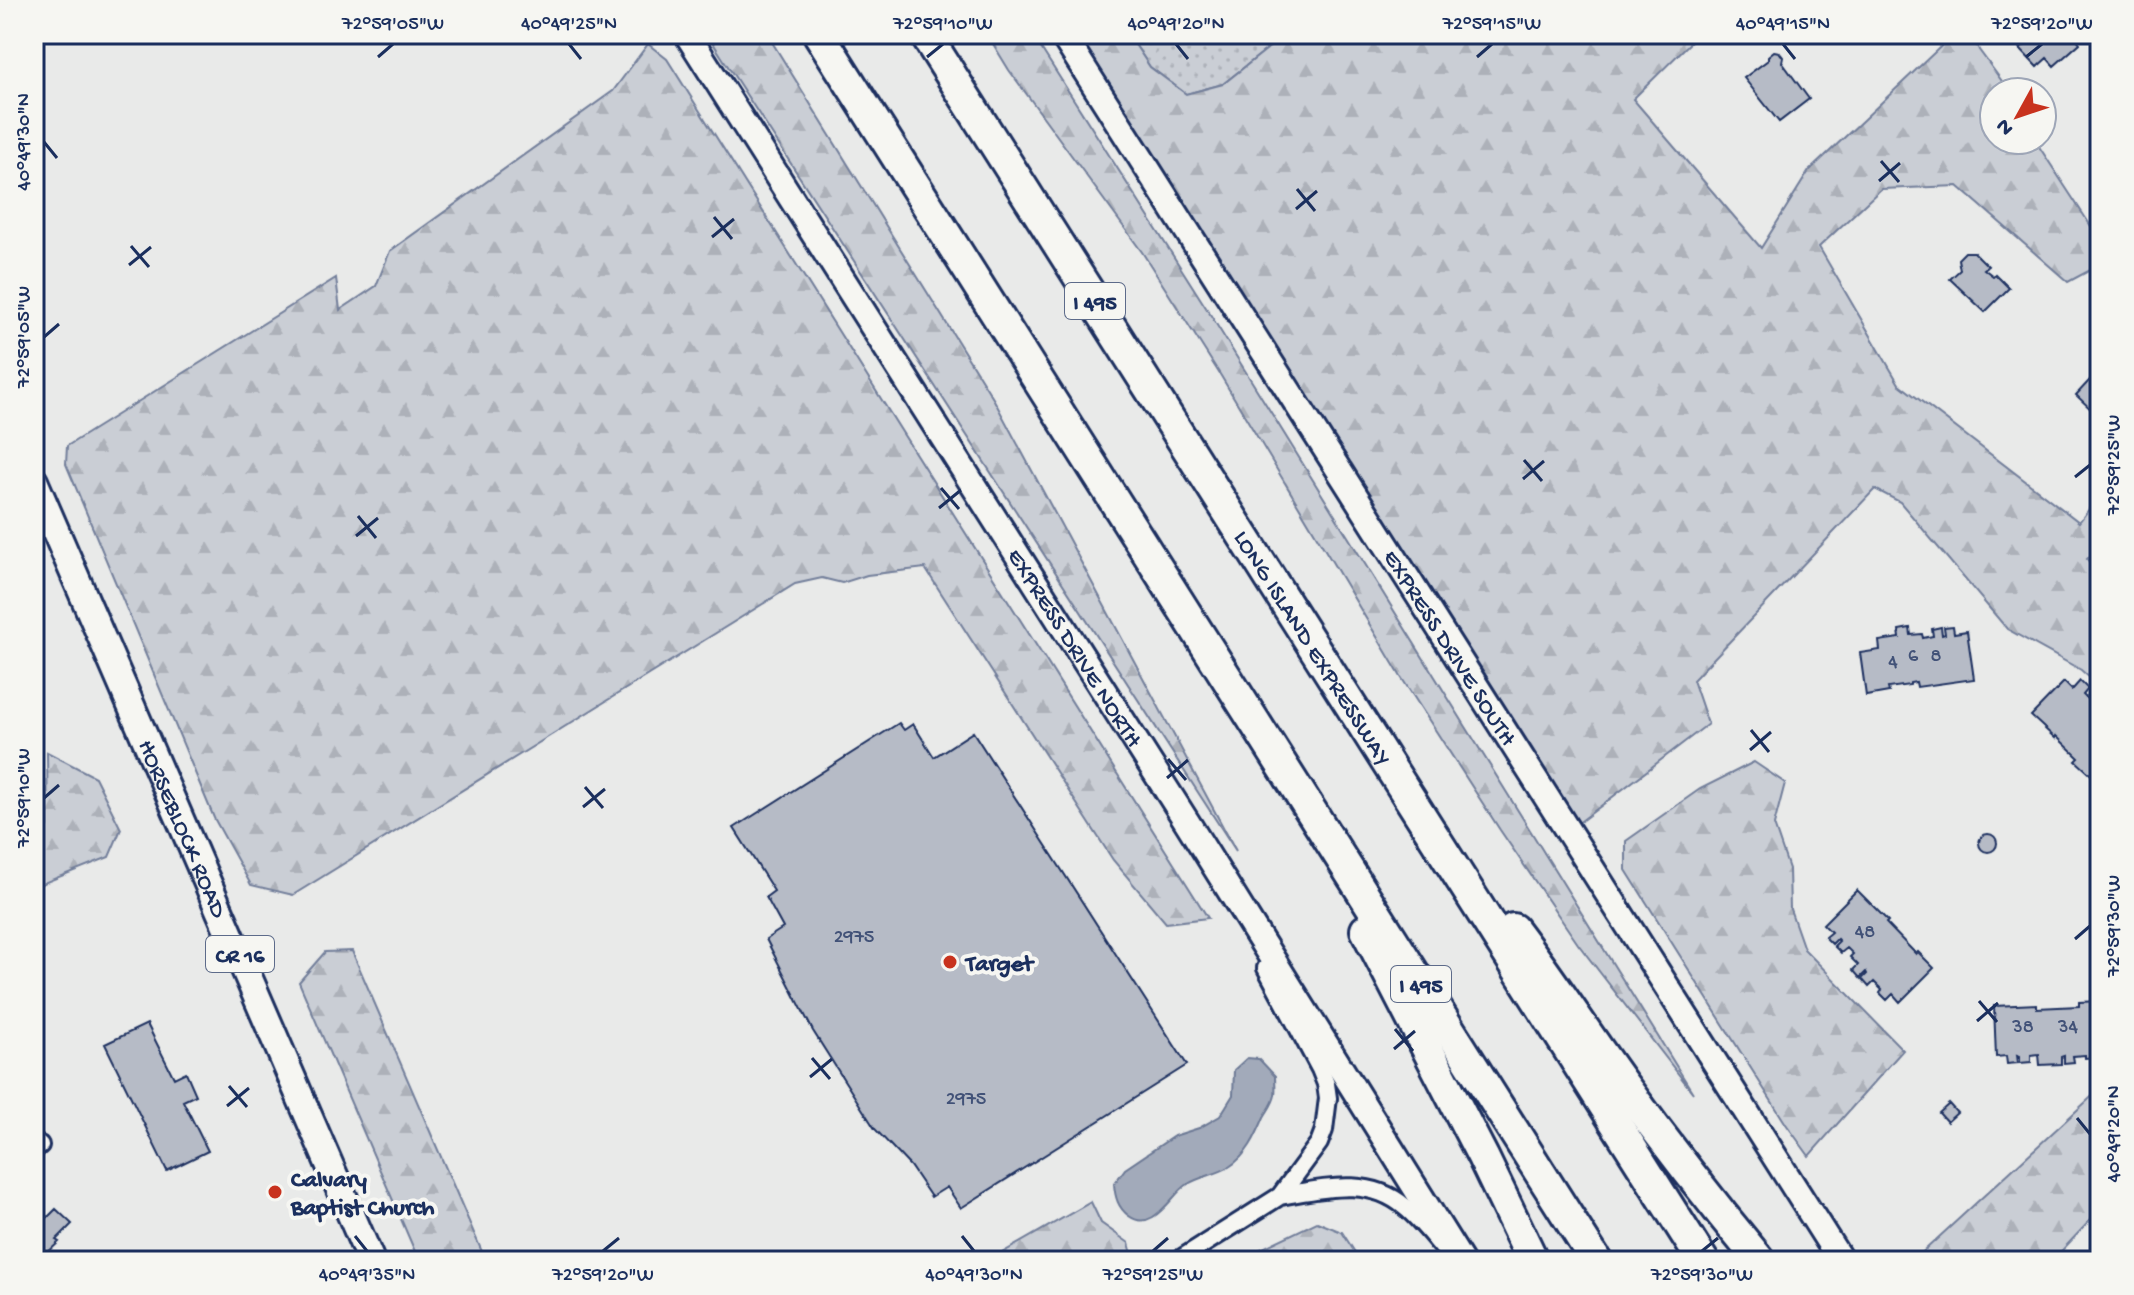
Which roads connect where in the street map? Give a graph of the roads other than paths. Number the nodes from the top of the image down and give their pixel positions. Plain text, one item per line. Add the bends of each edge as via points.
1 (687, 34) edge
2 (819, 34) edge
3 (925, 34) edge
4 (1062, 34) edge
5 (34, 481) edge
6 (1246, 706) junction
7 (1388, 764) junction
8 (1187, 822) junction
9 (1280, 1196) junction
10 (371, 1261) edge
11 (1177, 1261) edge
12 (1455, 1261) edge
13 (1461, 1261) edge
14 (1533, 1261) edge
15 (1596, 1261) edge
16 (1703, 1261) edge
17 (1760, 1261) edge
18 (1841, 1261) edge

1 - 8 main road, EXPRESS DRIVE NORTH
2 - 6 highway, I 495
3 - 7 highway, LONG ISLAND EXPRESSWAY / I 495
4 - 18 main road, EXPRESS DRIVE SOUTH
5 - 10 main road, HORSEBLOCK ROAD / CR 16
6 - 14 highway via 1404,1002
6 - 15 highway, I 495
7 - 16 highway, LONG ISLAND EXPRESSWAY / I 495
7 - 17 highway via 1665,1143
8 - 9 street via 1326,1084 1327,1114 1319,1143
8 - 13 main road, EXPRESS DRIVE NORTH
9 - 11 street
9 - 12 street via 1348,1186 1379,1191 1406,1208

